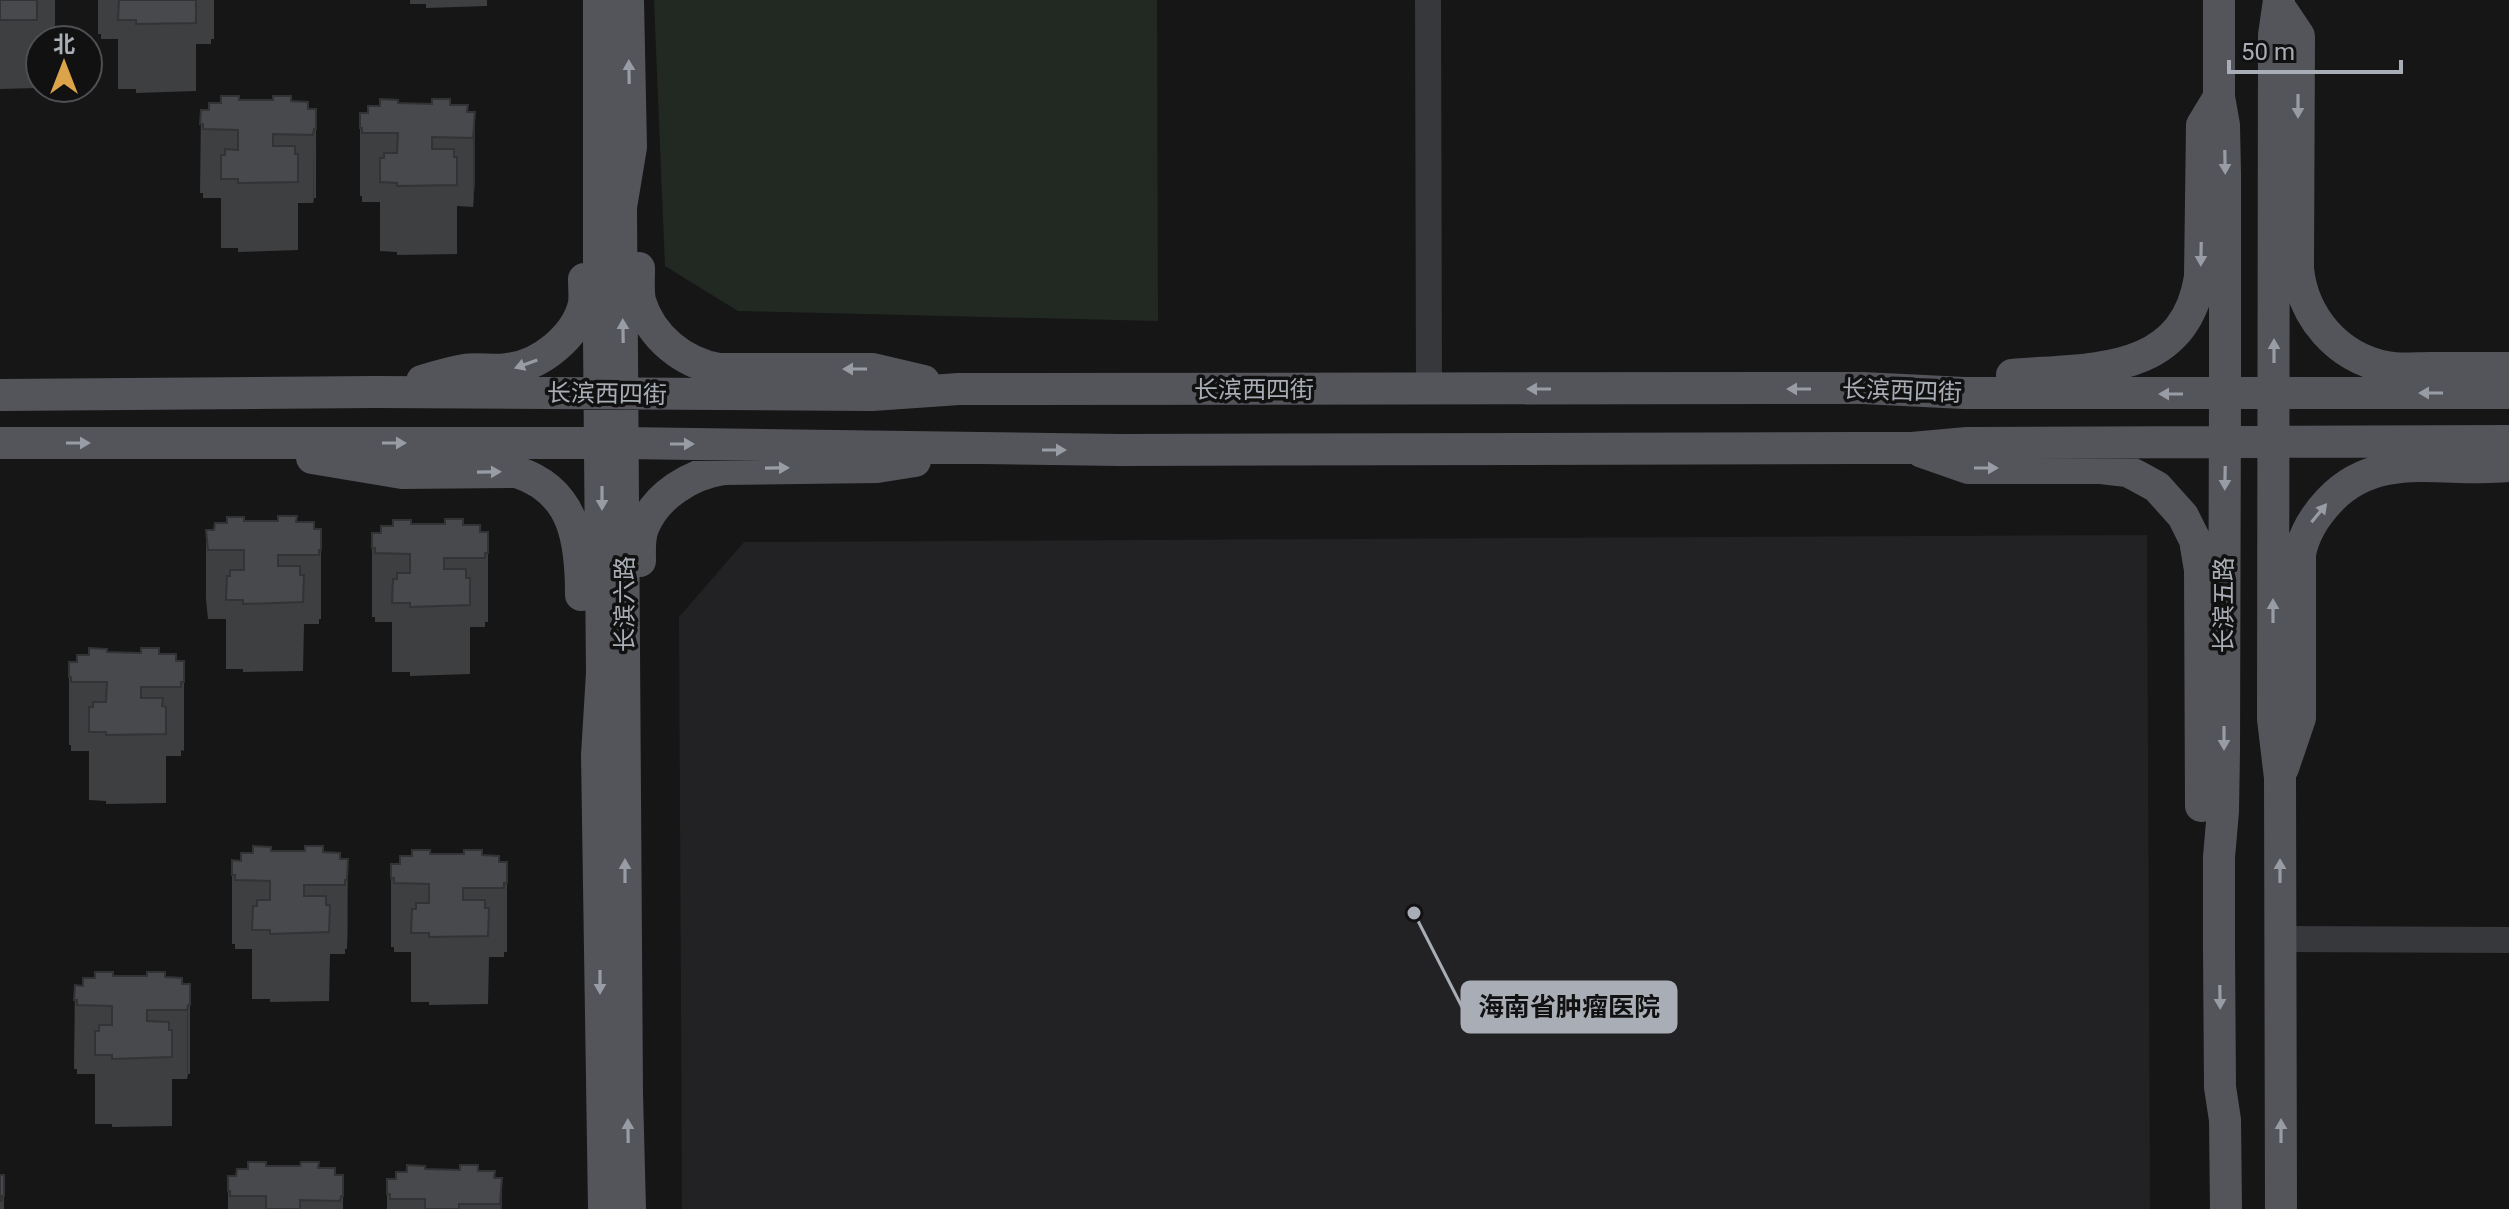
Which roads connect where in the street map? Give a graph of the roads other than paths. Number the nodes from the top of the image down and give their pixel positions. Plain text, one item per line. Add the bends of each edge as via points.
1 (599, 0) edge
2 (628, 0) edge
3 (1428, 0) edge
4 (2219, 0) edge
5 (2279, 3) edge
6 (2219, 97) junction
7 (599, 146) junction
8 (631, 147) junction
9 (2509, 368) edge
10 (1863, 388) junction
11 (959, 389) junction
12 (1429, 390) junction
13 (375, 392) junction
14 (2509, 393) edge
15 (611, 394) junction
16 (2225, 394) junction
17 (0, 395) edge
18 (2274, 395) junction
19 (2225, 441) junction
20 (2509, 441) edge
21 (2274, 442) junction
22 (0, 443) edge
23 (218, 443) junction
24 (612, 443) junction
25 (1912, 448) junction
26 (992, 449) junction
27 (2509, 466) edge
28 (611, 755) junction
29 (2280, 778) junction
30 (2219, 857) junction
31 (2280, 939) junction
32 (2509, 940) edge
33 (604, 1209) edge
34 (630, 1209) edge
35 (2226, 1209) edge
36 (2281, 1209) edge

1 - 7 main road, 长滨六路
8 -> 2 main road, 长滨六路
3 - 12 street
4 - 6 main road, 长滨五路
5 -> 9 main road via 2299,36 2298,269 2303,296 2316,321 2354,355 2389,368
18 -> 5 main road, 长滨五路 via 2274,35
6 -> 10 main road via 2202,125 2198,292 2167,340 2114,367
6 -> 16 main road, 长滨五路 via 2225,161
7 -> 13 main road via 584,204 583,306 562,339 525,366 465,370
7 - 15 main road, 长滨六路
11 -> 8 main road via 873,369 719,369 677,353 657,332 639,298
15 -> 8 main road, 长滨六路 via 621,207
10 -> 12 main road, 长滨西四街
16 -> 10 main road, 长滨西四街
11 - 12 main road, 长滨西四街
11 - 15 main road, 长滨西四街 via 872,395
13 - 15 main road, 长滨西四街
13 - 17 main road, 长滨西四街
14 -> 18 main road, 长滨西四街
15 - 24 main road, 长滨六路
16 - 18 main road, 长滨西四街
16 - 19 main road, 长滨五路
18 - 21 main road, 长滨五路
19 - 21 main road, 长滨西四街
19 - 25 main road, 长滨西四街
19 -> 30 main road, 长滨五路
20 - 21 main road, 长滨西四街
29 -> 21 main road, 长滨五路 via 2273,719
22 -> 23 main road, 长滨西四街
23 -> 24 main road, 长滨西四街
23 -> 28 main road via 402,473 517,472 549,488 571,518 578,539 582,673
24 -> 26 main road, 长滨西四街
24 - 28 main road, 长滨六路 via 602,465 602,673
26 -> 25 main road, 长滨西四街
25 -> 30 main road via 1968,468 2127,471 2157,487 2183,516 2195,540 2200,570 2201,811
28 -> 26 main road via 639,672 642,531 674,490 694,476 724,469 877,467
29 -> 27 main road via 2300,718 2300,554 2311,522 2340,489 2381,468
28 -> 33 main road, 长滨六路
34 -> 28 main road, 长滨六路
31 -> 29 main road, 长滨五路
30 -> 35 main road, 长滨五路
31 - 32 street
36 -> 31 main road, 长滨五路

